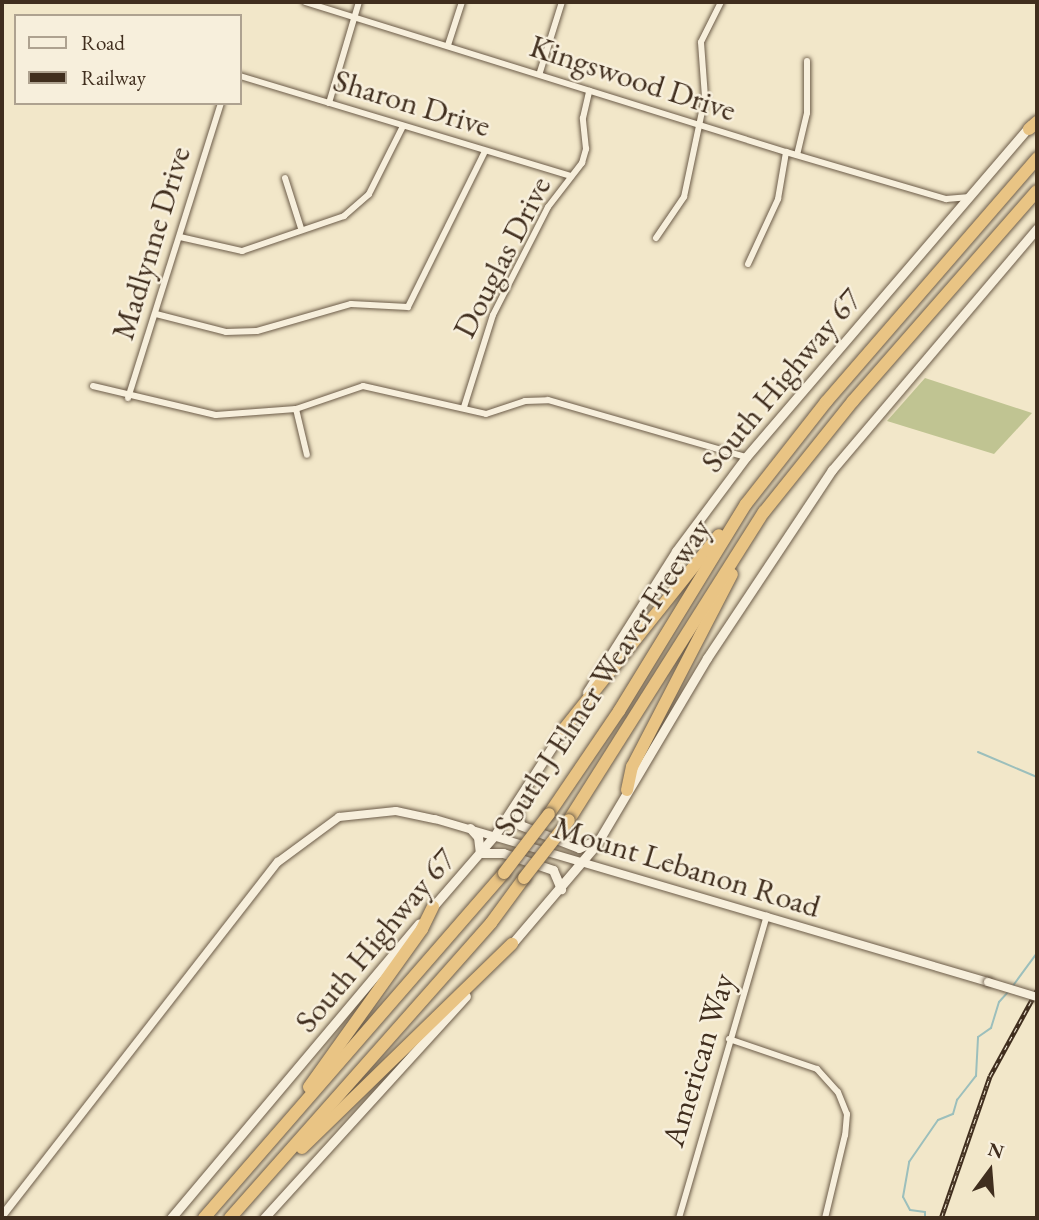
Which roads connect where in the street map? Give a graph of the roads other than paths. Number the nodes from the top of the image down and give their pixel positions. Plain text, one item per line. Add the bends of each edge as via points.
1 (305, 2) edge
2 (359, 2) edge
3 (462, 2) edge
4 (562, 2) edge
5 (720, 2) edge
6 (355, 16) junction
7 (448, 46) junction
8 (807, 61) dead end
9 (540, 72) junction
10 (242, 77) edge
11 (589, 91) junction
12 (329, 103) junction
13 (220, 105) edge
14 (1034, 123) edge
15 (402, 126) junction
16 (698, 126) junction
17 (485, 150) junction
18 (786, 152) junction
19 (797, 155) junction
20 (1037, 158) edge
21 (571, 176) junction
22 (285, 178) dead end
23 (1037, 191) edge
24 (971, 197) junction
25 (946, 199) junction
26 (955, 214) junction
27 (301, 228) junction
28 (1036, 232) edge
29 (180, 237) junction
30 (656, 239) dead end
31 (748, 264) dead end
32 (156, 314) junction
33 (93, 386) dead end
34 (128, 398) junction
35 (464, 407) junction
36 (296, 409) junction
37 (307, 455) dead end
38 (746, 457) junction
39 (764, 512) junction
40 (735, 521) junction
41 (564, 729) junction
42 (627, 790) junction
43 (517, 804) junction
44 (470, 828) junction
45 (495, 835) junction
46 (598, 840) junction
47 (480, 853) junction
48 (581, 860) junction
49 (561, 889) junction
50 (433, 906) junction
51 (767, 916) junction
52 (512, 944) junction
53 (1037, 996) edge
54 (729, 1040) junction
55 (266, 1176) junction
56 (237, 1180) junction
57 (2, 1216) edge
58 (171, 1218) edge
59 (204, 1218) edge
60 (230, 1218) edge
61 (264, 1218) edge
62 (679, 1218) edge
63 (825, 1218) edge

1 - 6 street, Kingswood Drive
2 - 6 street
3 - 7 street
4 - 9 street
5 - 16 street via 701,42 705,97
6 - 7 street, Kingswood Drive
6 - 12 street
7 - 9 street, Kingswood Drive
8 - 19 street via 807,113
9 - 11 street, Kingswood Drive
10 - 12 street, Sharon Drive
11 - 16 street, Kingswood Drive
11 - 21 street, Douglas Drive via 583,118 585,156
12 - 15 street, Sharon Drive
13 - 29 street, Madlynne Drive
14 - 24 main road, South Highway 67
15 - 17 street, Sharon Drive
15 - 27 street via 369,194 344,216
16 - 18 street, Kingswood Drive
16 - 30 street via 684,197
17 - 21 street, Sharon Drive
17 - 32 street via 408,307 351,304 257,331 226,332
18 - 19 street, Kingswood Drive
18 - 31 street via 771,220
19 - 25 street, Kingswood Drive
20 - 40 highway, South J Elmer Weaver Freeway via 826,402
21 - 35 street, Douglas Drive via 548,207 493,315
22 - 27 street
23 - 39 highway, South J Elmer Weaver Freeway via 861,392
24 - 25 street, Kingswood Drive
24 - 26 main road, South Highway 67
25 - 26 street
26 - 38 main road, South Highway 67
27 - 29 street via 242,251
28 - 42 main road via 832,470
29 - 32 street, Madlynne Drive
32 - 34 street, Madlynne Drive
33 - 34 street
34 - 36 street via 216,415
35 - 36 street via 363,386
35 - 38 street via 493,414 524,401 548,400
36 - 37 street
38 - 41 main road, South Highway 67 via 676,551
39 - 42 highway via 632,767
39 - 55 highway, South J Elmer Weaver Freeway, bridge via 569,820 491,923
40 - 41 highway via 717,536
40 - 56 highway, South J Elmer Weaver Freeway, bridge via 619,711 549,814 504,873
41 - 43 main road, South Highway 67
42 - 46 main road
43 - 45 main road, South Highway 67
43 - 46 main road via 520,825 579,848
44 - 45 street, Mount Lebanon Road
44 - 47 main road via 478,837
44 - 57 street, Mount Lebanon Road via 396,811 366,811 339,817 310,834 278,862
45 - 47 main road, South Highway 67
45 - 48 street, Mount Lebanon Road
46 - 48 main road
47 - 49 main road via 503,853 553,870
47 - 50 main road, South Highway 67
48 - 49 main road
48 - 51 street, Mount Lebanon Road
49 - 52 main road
50 - 56 highway via 346,1038 244,1165
50 - 58 main road, South Highway 67
51 - 53 street, Mount Lebanon Road, bridge
51 - 54 street, American Way
52 - 55 highway via 285,1166
52 - 61 main road
54 - 62 street, American Way
54 - 63 street via 817,1069 838,1092 846,1114 845,1135
55 - 60 highway, South J Elmer Weaver Freeway
56 - 59 highway, South J Elmer Weaver Freeway

